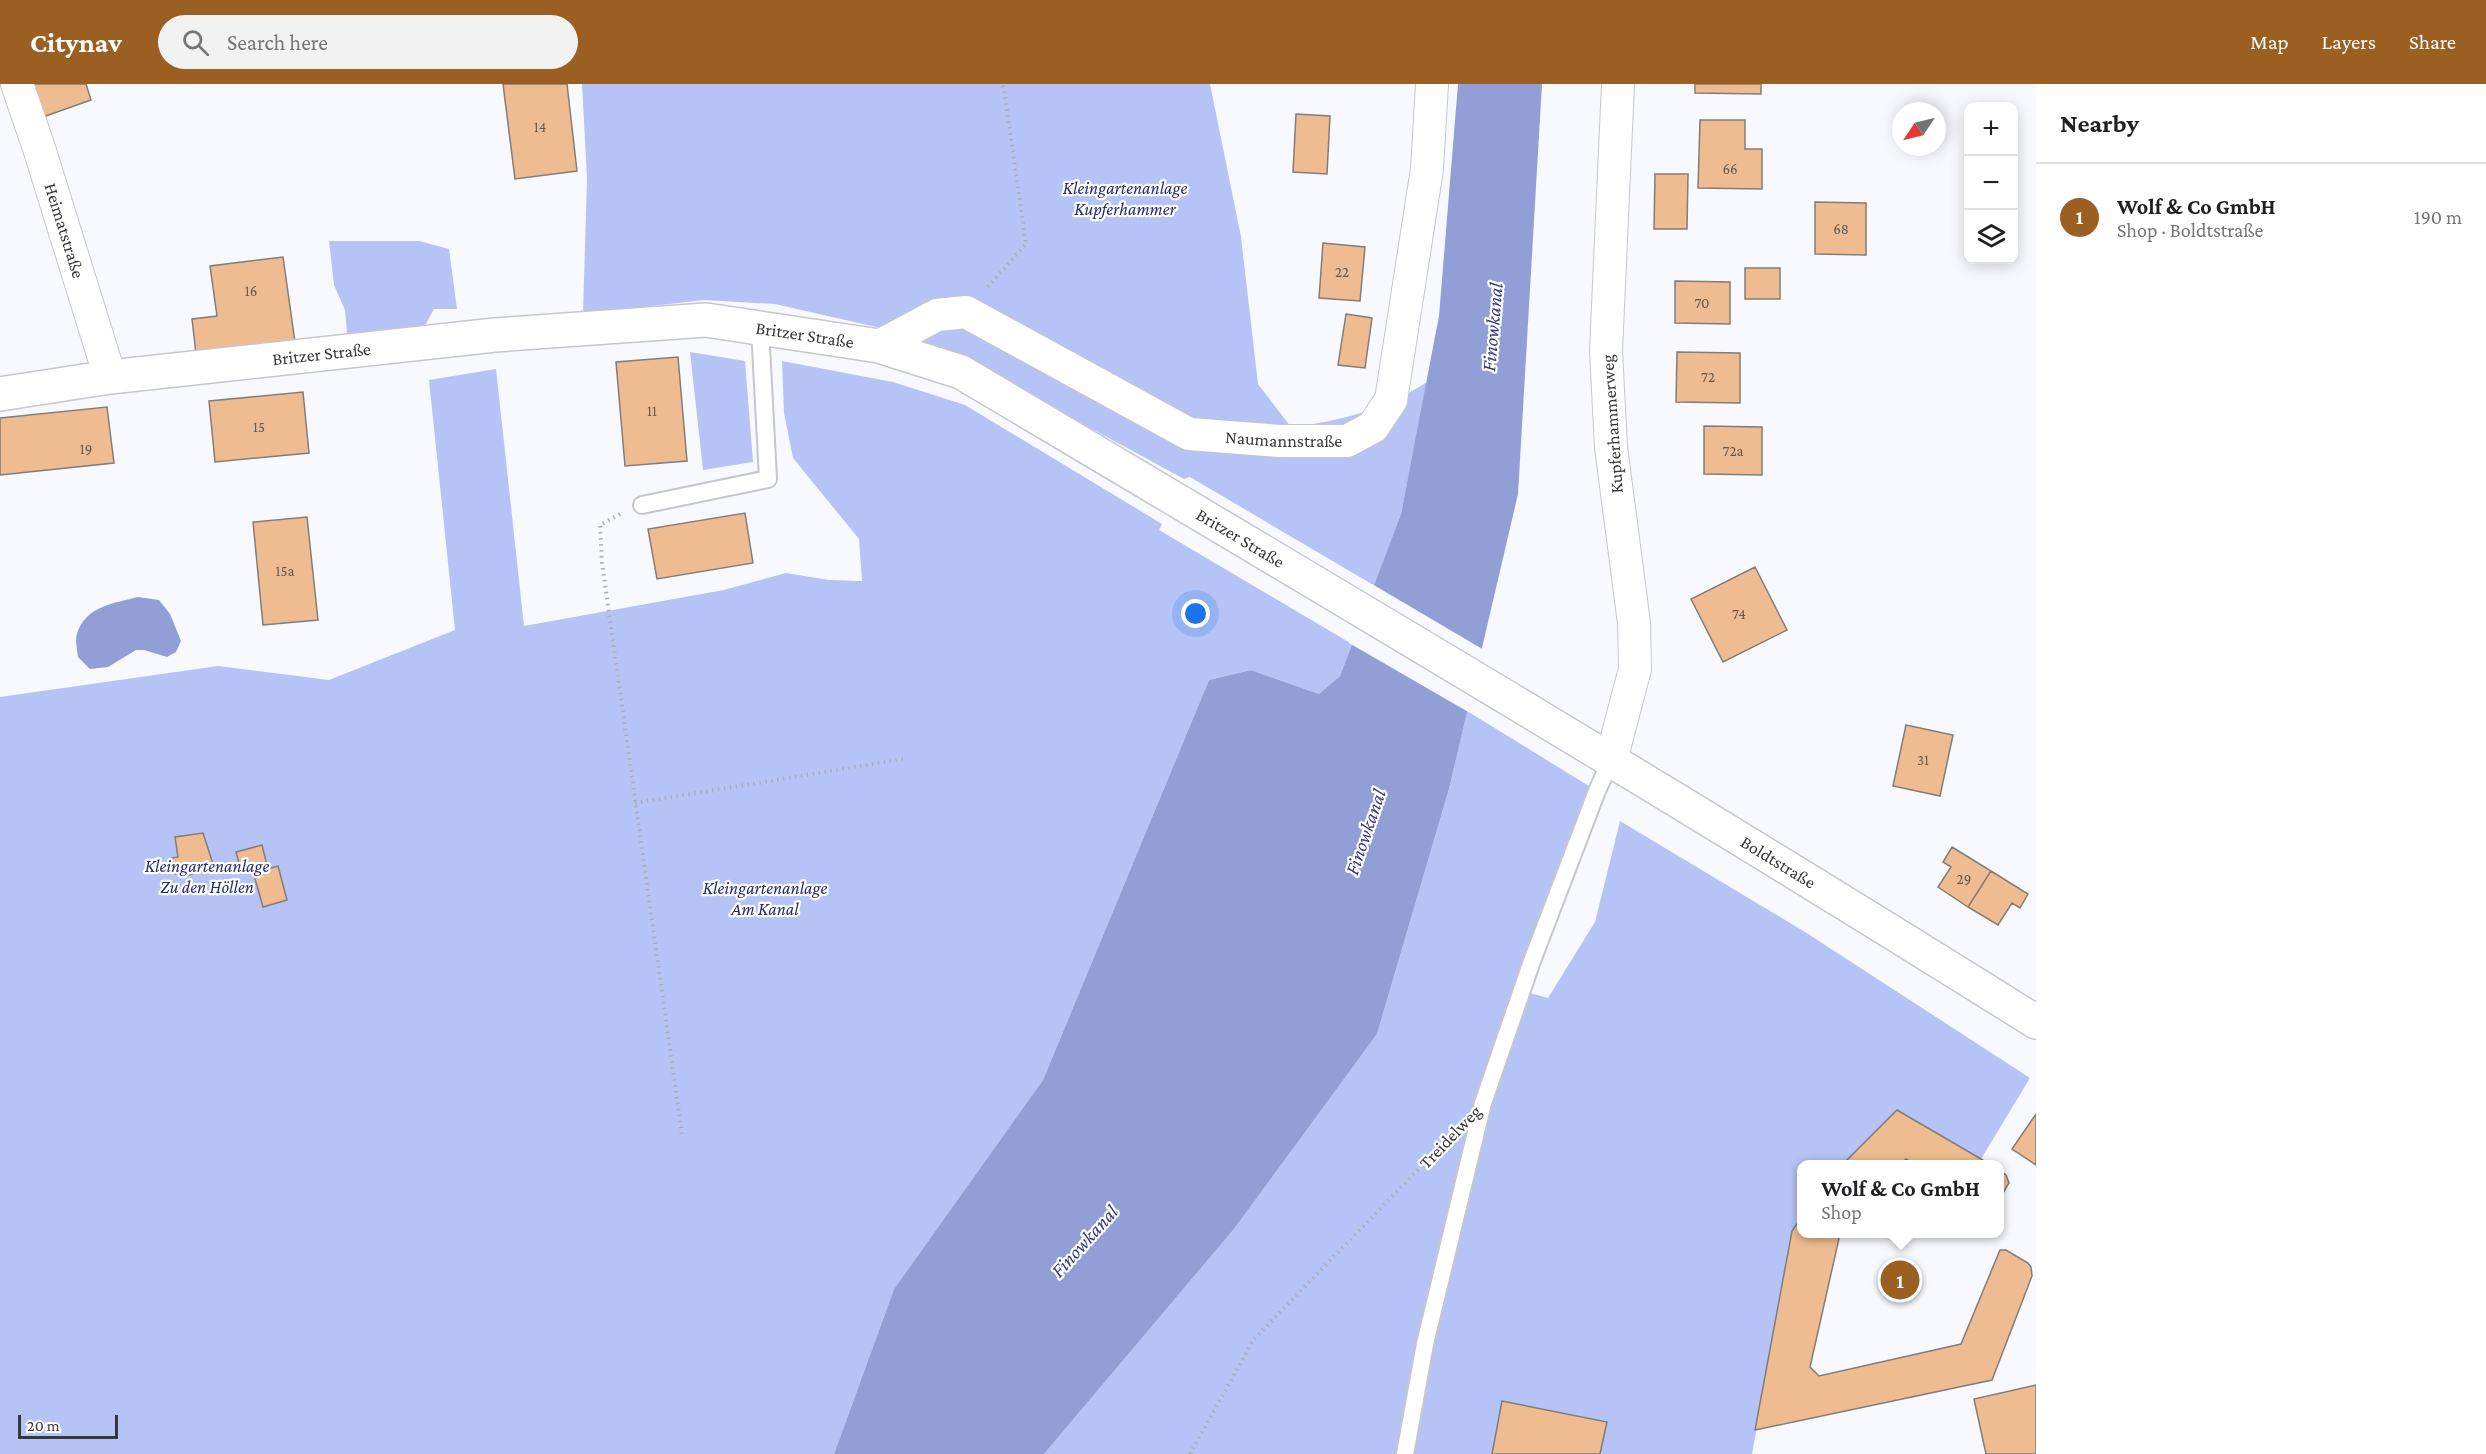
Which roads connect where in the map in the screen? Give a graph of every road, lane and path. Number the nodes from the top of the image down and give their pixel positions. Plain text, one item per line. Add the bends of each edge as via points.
1 (17, 84) edge
2 (1001, 84) edge
3 (1432, 84) edge
4 (1618, 84) edge
5 (966, 312) junction
6 (760, 328) junction
7 (879, 346) junction
8 (110, 377) junction
9 (0, 394) edge
10 (642, 506) joint
11 (1518, 706) joint
12 (904, 759) dead end
13 (1611, 760) junction
14 (635, 803) junction
15 (2036, 1022) edge
16 (1483, 1103) junction
17 (682, 1135) dead end
18 (1190, 1454) edge
19 (1405, 1454) edge

1 - 8 street, Heimatstraße
2 - 5 path via 1026,244
3 - 5 street, Naumannstraße via 1427,169 1391,400 1373,427 1347,441 1189,434
4 - 13 street, Kupferhammerweg via 1606,351 1611,447 1634,623 1635,669
5 - 7 street via 937,315
6 - 7 main road, Britzer Straße
6 - 8 main road, Britzer Straße via 706,320 569,329
6 - 10 lane via 768,480
7 - 11 main road, Britzer Straße via 961,372
8 - 9 main road, Britzer Straße
10 - 14 path via 600,525 603,578
11 - 13 main road, Boldtstraße
12 - 14 path
13 - 15 main road, Boldtstraße
13 - 16 lane, Treidelweg via 1532,961
14 - 17 path
16 - 18 path, Treidelweg via 1254,1339
16 - 19 lane via 1425,1344

